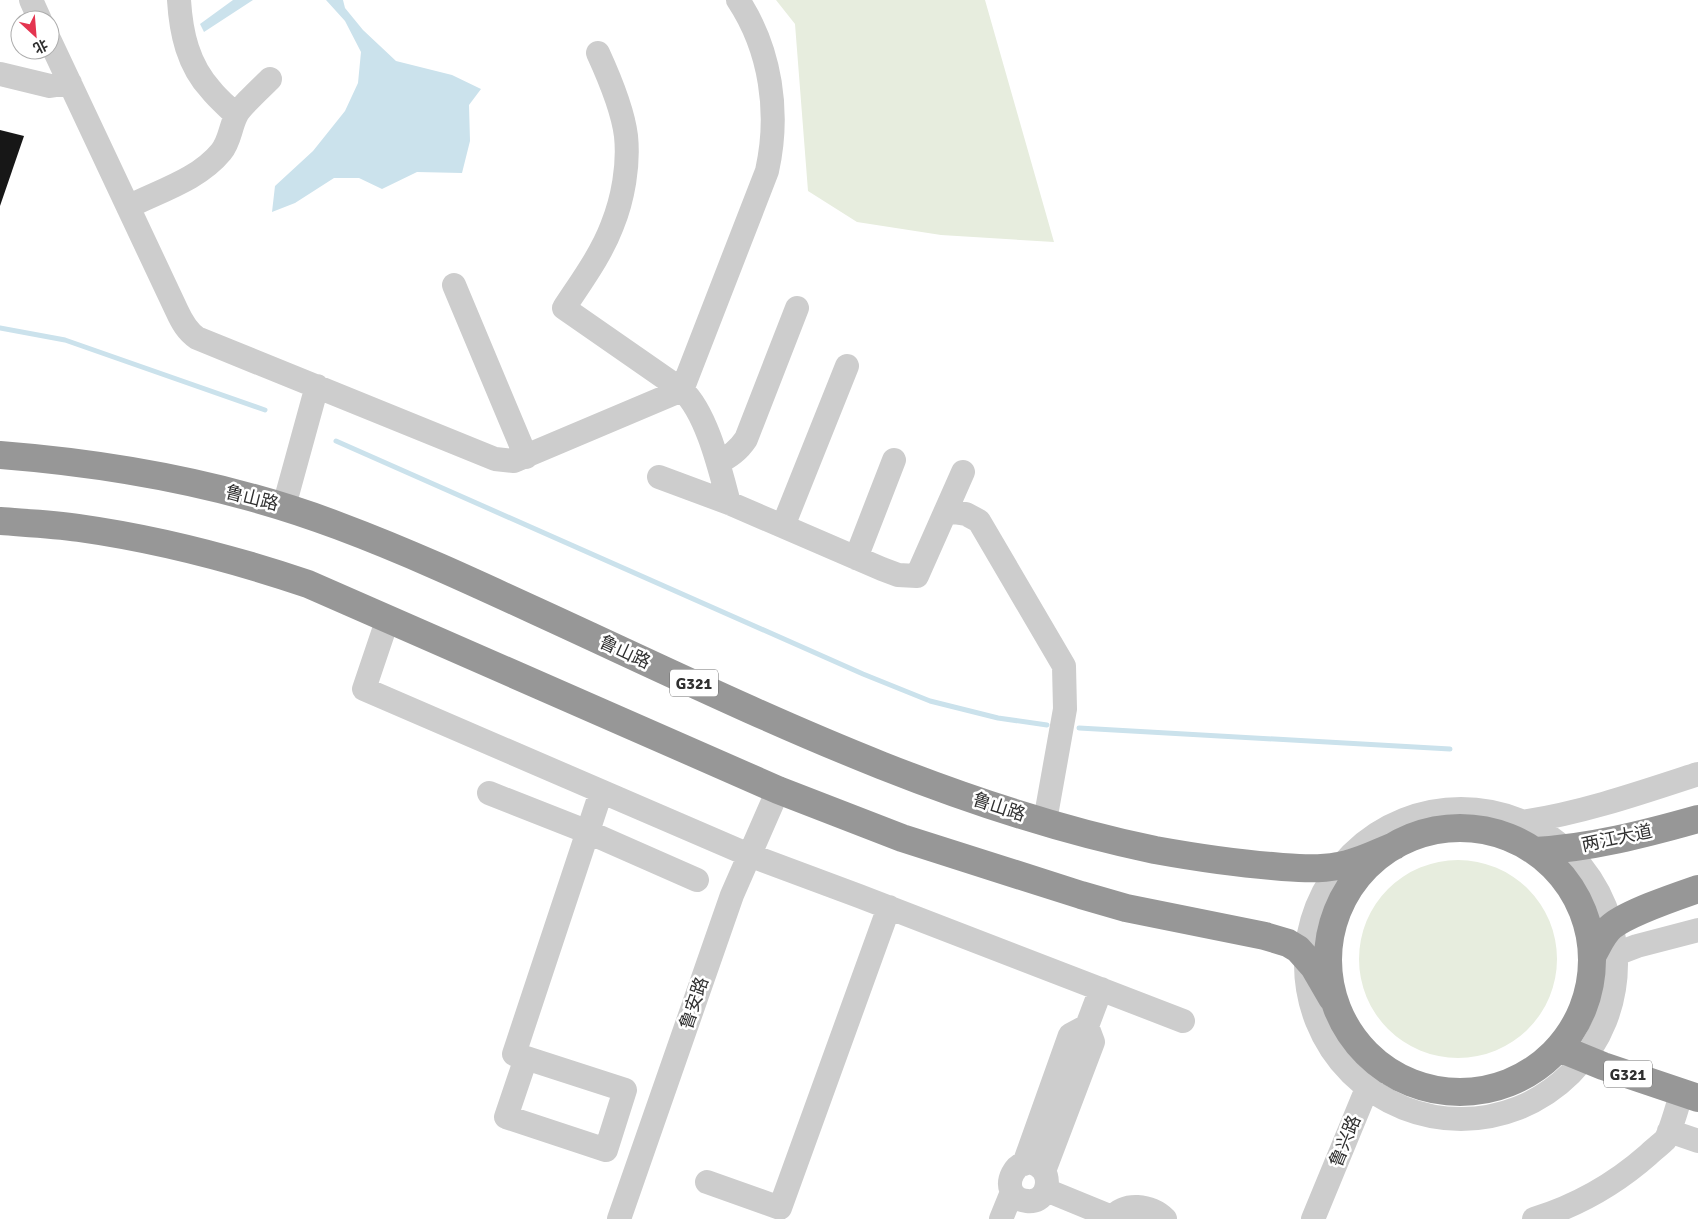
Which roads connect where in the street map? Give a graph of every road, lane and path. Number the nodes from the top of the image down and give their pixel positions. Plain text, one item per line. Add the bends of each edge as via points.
1 (179, 0) edge
2 (738, 0) edge
3 (598, 54) dead end
4 (59, 60) edge
5 (0, 74) edge
6 (270, 79) dead end
7 (70, 83) junction
8 (236, 115) junction
9 (128, 206) junction
10 (454, 285) dead end
11 (797, 308) dead end
12 (847, 366) dead end
13 (317, 386) junction
14 (682, 390) junction
15 (0, 455) edge
16 (526, 457) junction
17 (894, 460) dead end
18 (718, 463) junction
19 (963, 472) dead end
20 (659, 477) dead end
21 (729, 503) junction
22 (284, 506) junction
23 (946, 511) junction
24 (0, 521) edge
25 (783, 526) junction
26 (856, 558) junction
27 (388, 618) junction
28 (1698, 774) edge
29 (778, 790) junction
30 (601, 792) junction
31 (488, 793) dead end
32 (1698, 819) edge
33 (1045, 821) junction
34 (1522, 822) junction
35 (588, 832) junction
36 (1394, 846) junction
37 (1565, 849) junction
38 (1535, 851) junction
39 (749, 855) junction
40 (1342, 866) junction
41 (697, 880) dead end
42 (1698, 889) edge
43 (889, 907) junction
44 (1611, 927) junction
45 (1698, 930) edge
46 (1604, 955) junction
47 (1306, 957) junction
48 (1101, 989) junction
49 (1332, 998) junction
50 (1183, 1021) dead end
51 (1559, 1048) junction
52 (1584, 1057) junction
53 (526, 1058) junction
54 (1372, 1076) junction
55 (1690, 1095) edge
56 (1669, 1131) junction
57 (1698, 1141) edge
58 (707, 1182) dead end
59 (1035, 1189) edge
60 (1112, 1218) edge
61 (618, 1219) edge
62 (1001, 1219) edge
63 (1165, 1219) edge
64 (1313, 1219) edge
65 (1534, 1219) edge

1 - 8 street via 189,55 210,89
2 - 14 street via 763,51 768,69 774,111 771,155
3 - 14 street via 624,131 626,164 612,228 564,308
4 - 7 street
5 - 7 street via 50,86
6 - 8 street
7 - 9 street
8 - 9 street via 227,142 205,167
9 - 13 street via 191,334
10 - 16 street
11 - 18 street via 746,440 733,455
12 - 25 street
13 - 16 street via 495,459 514,461
13 - 22 street
14 - 16 street
14 - 18 street via 696,408
15 - 22 highway, 鲁山路 / G321 via 151,474
17 - 26 street
18 - 21 street
19 - 23 street
20 - 21 street
21 - 25 street
22 - 33 highway, 鲁山路 / G321 via 399,548 848,753
23 - 26 street via 917,576 898,575
23 - 33 street via 966,514 982,526 1064,666 1066,709
24 - 27 highway via 79,528 182,548 308,584
25 - 26 street
27 - 29 highway
27 - 30 street via 364,689
28 - 34 street via 1600,804
29 - 39 street, 鲁安路
29 - 47 highway via 902,838 1081,896 1265,936 1288,943
30 - 35 street
30 - 39 street
31 - 35 street
32 - 37 highway, 两江大道
33 - 40 highway, 鲁山路 / G321 via 1091,835 1194,858 1292,868
34 - 37 street
34 - 40 street via 1489,812 1468,810 1444,810 1421,815 1377,834
35 - 41 street
35 - 53 street via 514,1054
36 - 38 highway via 1432,831 1466,828 1500,834
36 - 40 highway, 鲁山路 / G321
36 - 49 highway via 1360,874 1337,912 1327,954
37 - 38 highway, 两江大道
37 - 44 street via 1594,884
38 - 46 highway via 1560,873 1579,901 1590,933
39 - 43 street
39 - 61 street, 鲁安路
40 - 47 street via 1316,908
42 - 44 highway
43 - 48 street
43 - 58 street via 780,1208
44 - 46 highway via 1602,938
45 - 46 street
46 - 51 highway via 1591,981 1585,1005
46 - 52 street via 1615,978 1610,1006
47 - 49 highway
47 - 54 street via 1310,1003 1322,1034 1340,1062 1360,1083
48 - 50 street
48 - 59 street via 1087,1026 1093,1042
49 - 54 highway via 1340,1017 1362,1050
51 - 52 highway, G321
51 - 54 highway via 1520,1078 1496,1088 1471,1092 1446,1092 1398,1078
52 - 54 street via 1562,1081 1536,1099 1506,1112 1475,1118 1442,1118 1396,1105
52 - 55 highway, G321
53 - 53 street via 625,1090 606,1150 506,1118
54 - 64 street, 鲁兴路
55 - 56 street
56 - 57 street
56 - 65 street via 1666,1138 1624,1175 1569,1206
59 - 60 street
59 - 62 street via 1025,1201 1012,1192
60 - 63 street via 1118,1212 1137,1207 1150,1209

